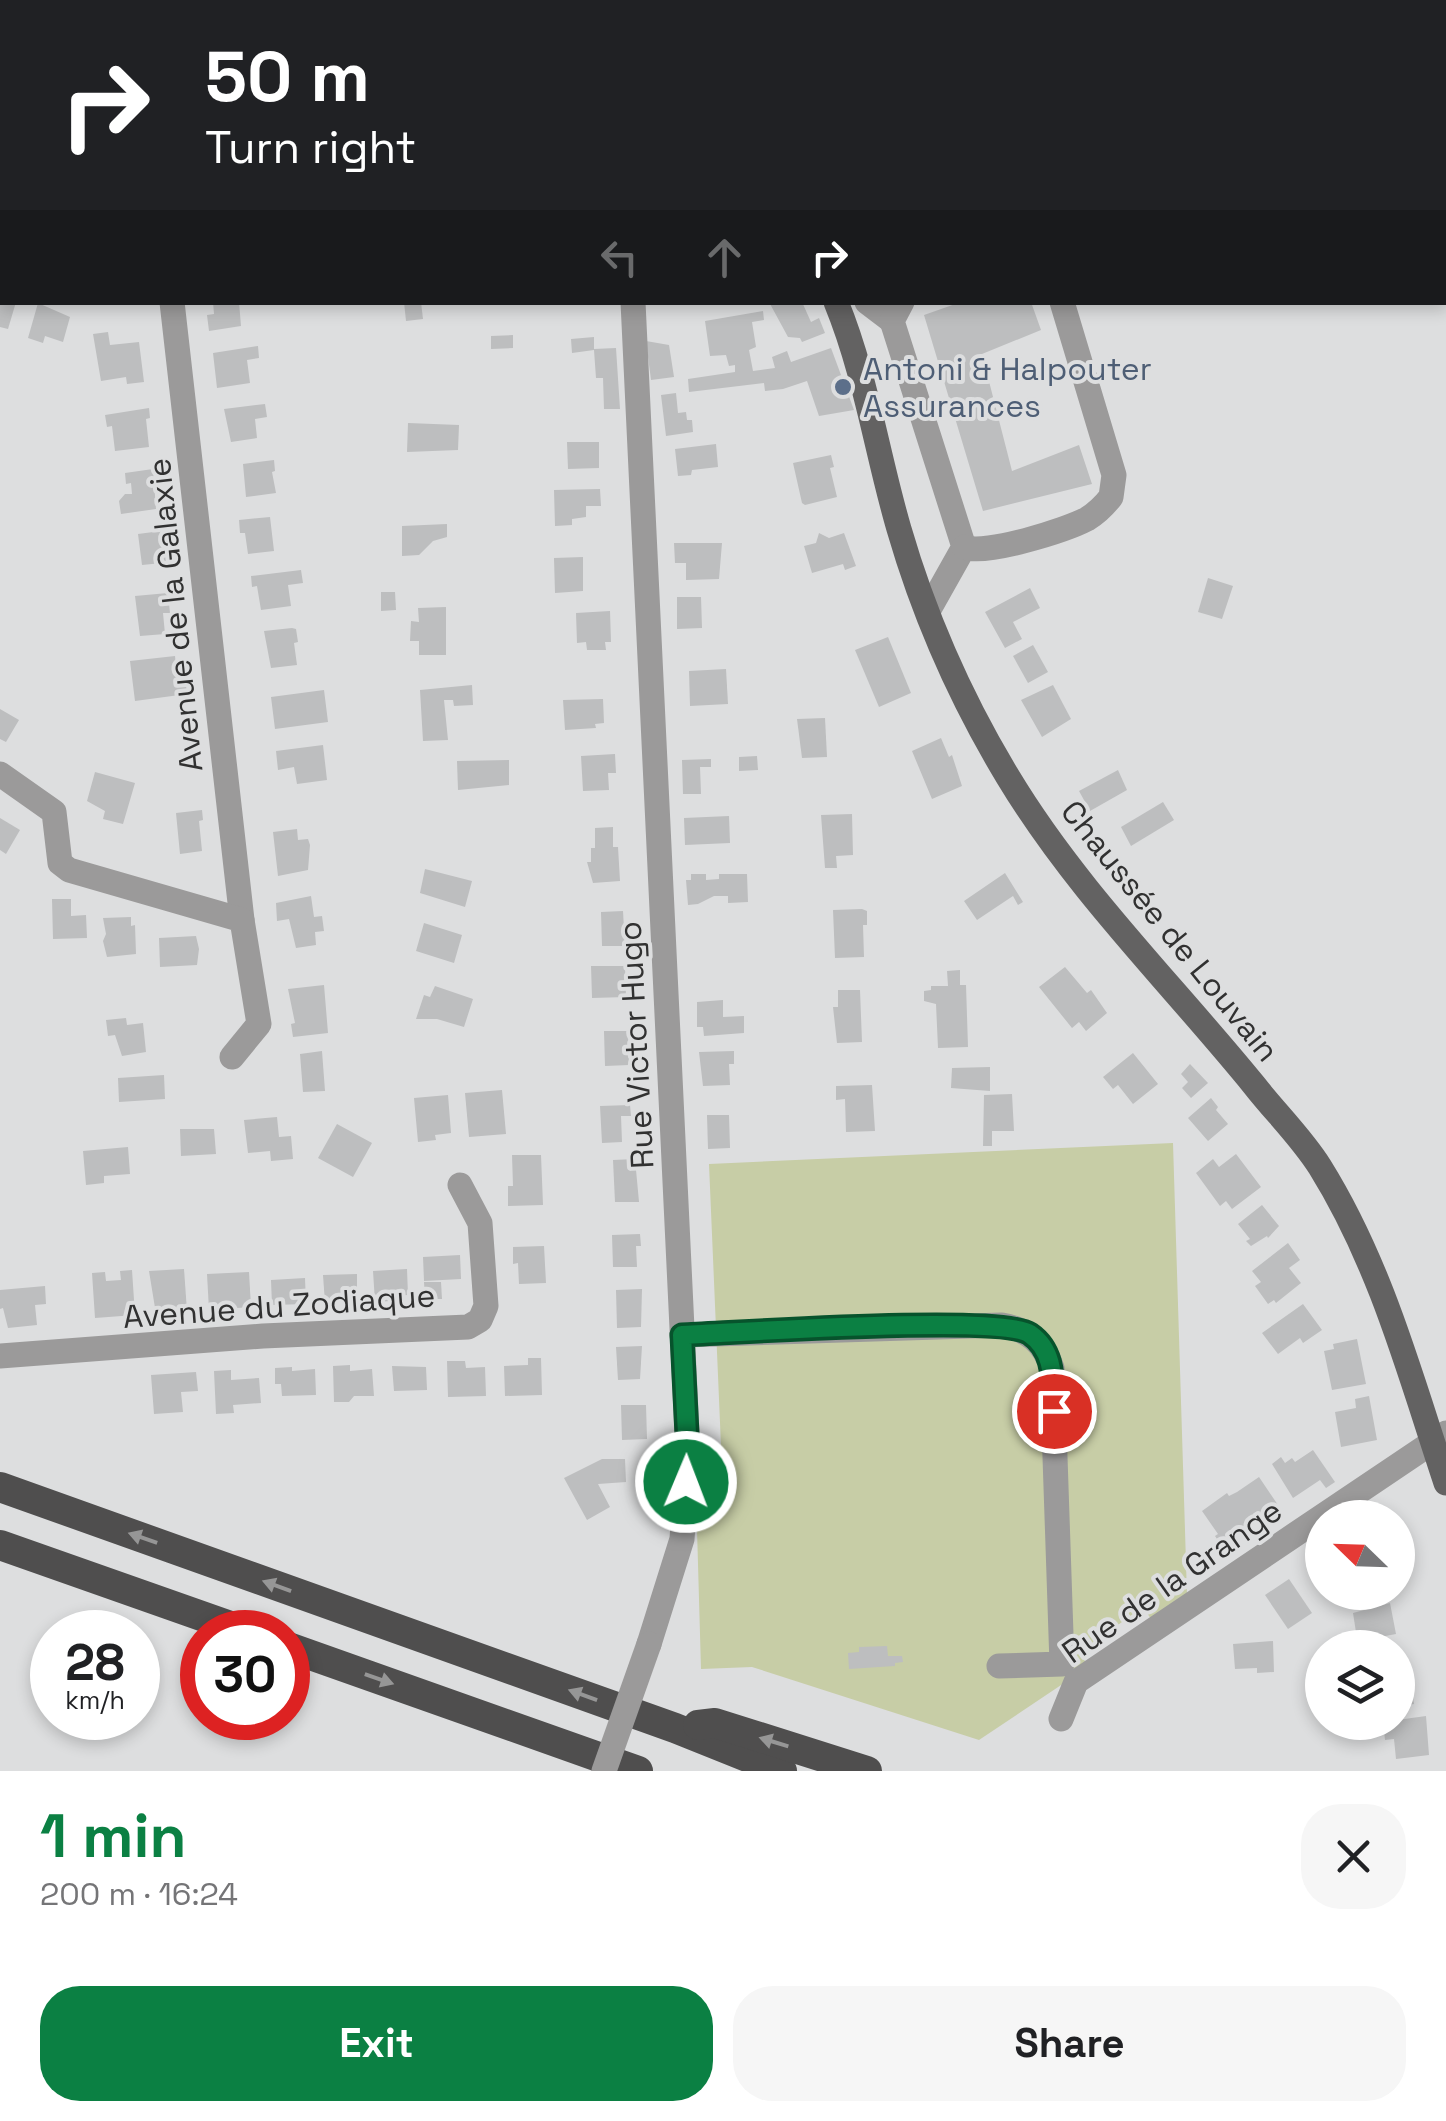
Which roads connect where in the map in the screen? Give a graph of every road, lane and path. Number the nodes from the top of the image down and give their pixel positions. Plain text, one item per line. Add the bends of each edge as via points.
1 (172, 305) edge
2 (632, 305) edge
3 (837, 305) edge
4 (1063, 305) edge
5 (897, 312) edge
6 (964, 547) junction
7 (928, 611) junction
8 (0, 774) edge
9 (242, 920) junction
10 (232, 1057) dead end
11 (460, 1185) dead end
12 (682, 1335) junction
13 (0, 1356) edge
14 (1440, 1436) edge
15 (1444, 1478) edge
16 (0, 1488) edge
17 (1446, 1501) edge
18 (0, 1545) edge
19 (185, 1610) edge
20 (310, 1655) edge
21 (999, 1666) dead end
22 (1069, 1672) junction
23 (1062, 1720) dead end
24 (675, 1728) junction
25 (604, 1771) edge
26 (638, 1771) edge
27 (782, 1771) edge
28 (867, 1771) edge

1 - 9 street, Avenue de la Galaxie
2 - 12 street, Rue Victor Hugo
3 - 7 main road, Chaussée de Louvain
4 - 6 street via 1114,475 1111,497 1074,525 982,551
5 - 6 street
6 - 7 street
7 - 14 main road, Chaussée de Louvain via 1008,777 1072,871 1320,1166 1369,1261
8 - 9 street via 54,812 60,863 70,870
9 - 10 street, Avenue de la Galaxie via 259,1024
11 - 13 street, Avenue du Zodiaque via 480,1223 486,1306 468,1327
12 - 22 street via 955,1325 1002,1325 1030,1334 1052,1368
12 - 25 street, Rue Victor Hugo, bridge via 688,1454 682,1539
14 - 15 main road, Chaussée de Louvain
14 - 22 street, Rue de la Grange
15 - 17 main road, Chaussée de Louvain
24 -> 16 highway
18 - 19 highway
20 -> 26 highway
21 - 22 street
22 - 23 street, Rue de la Grange
24 - 27 highway
28 -> 24 highway via 715,1724

